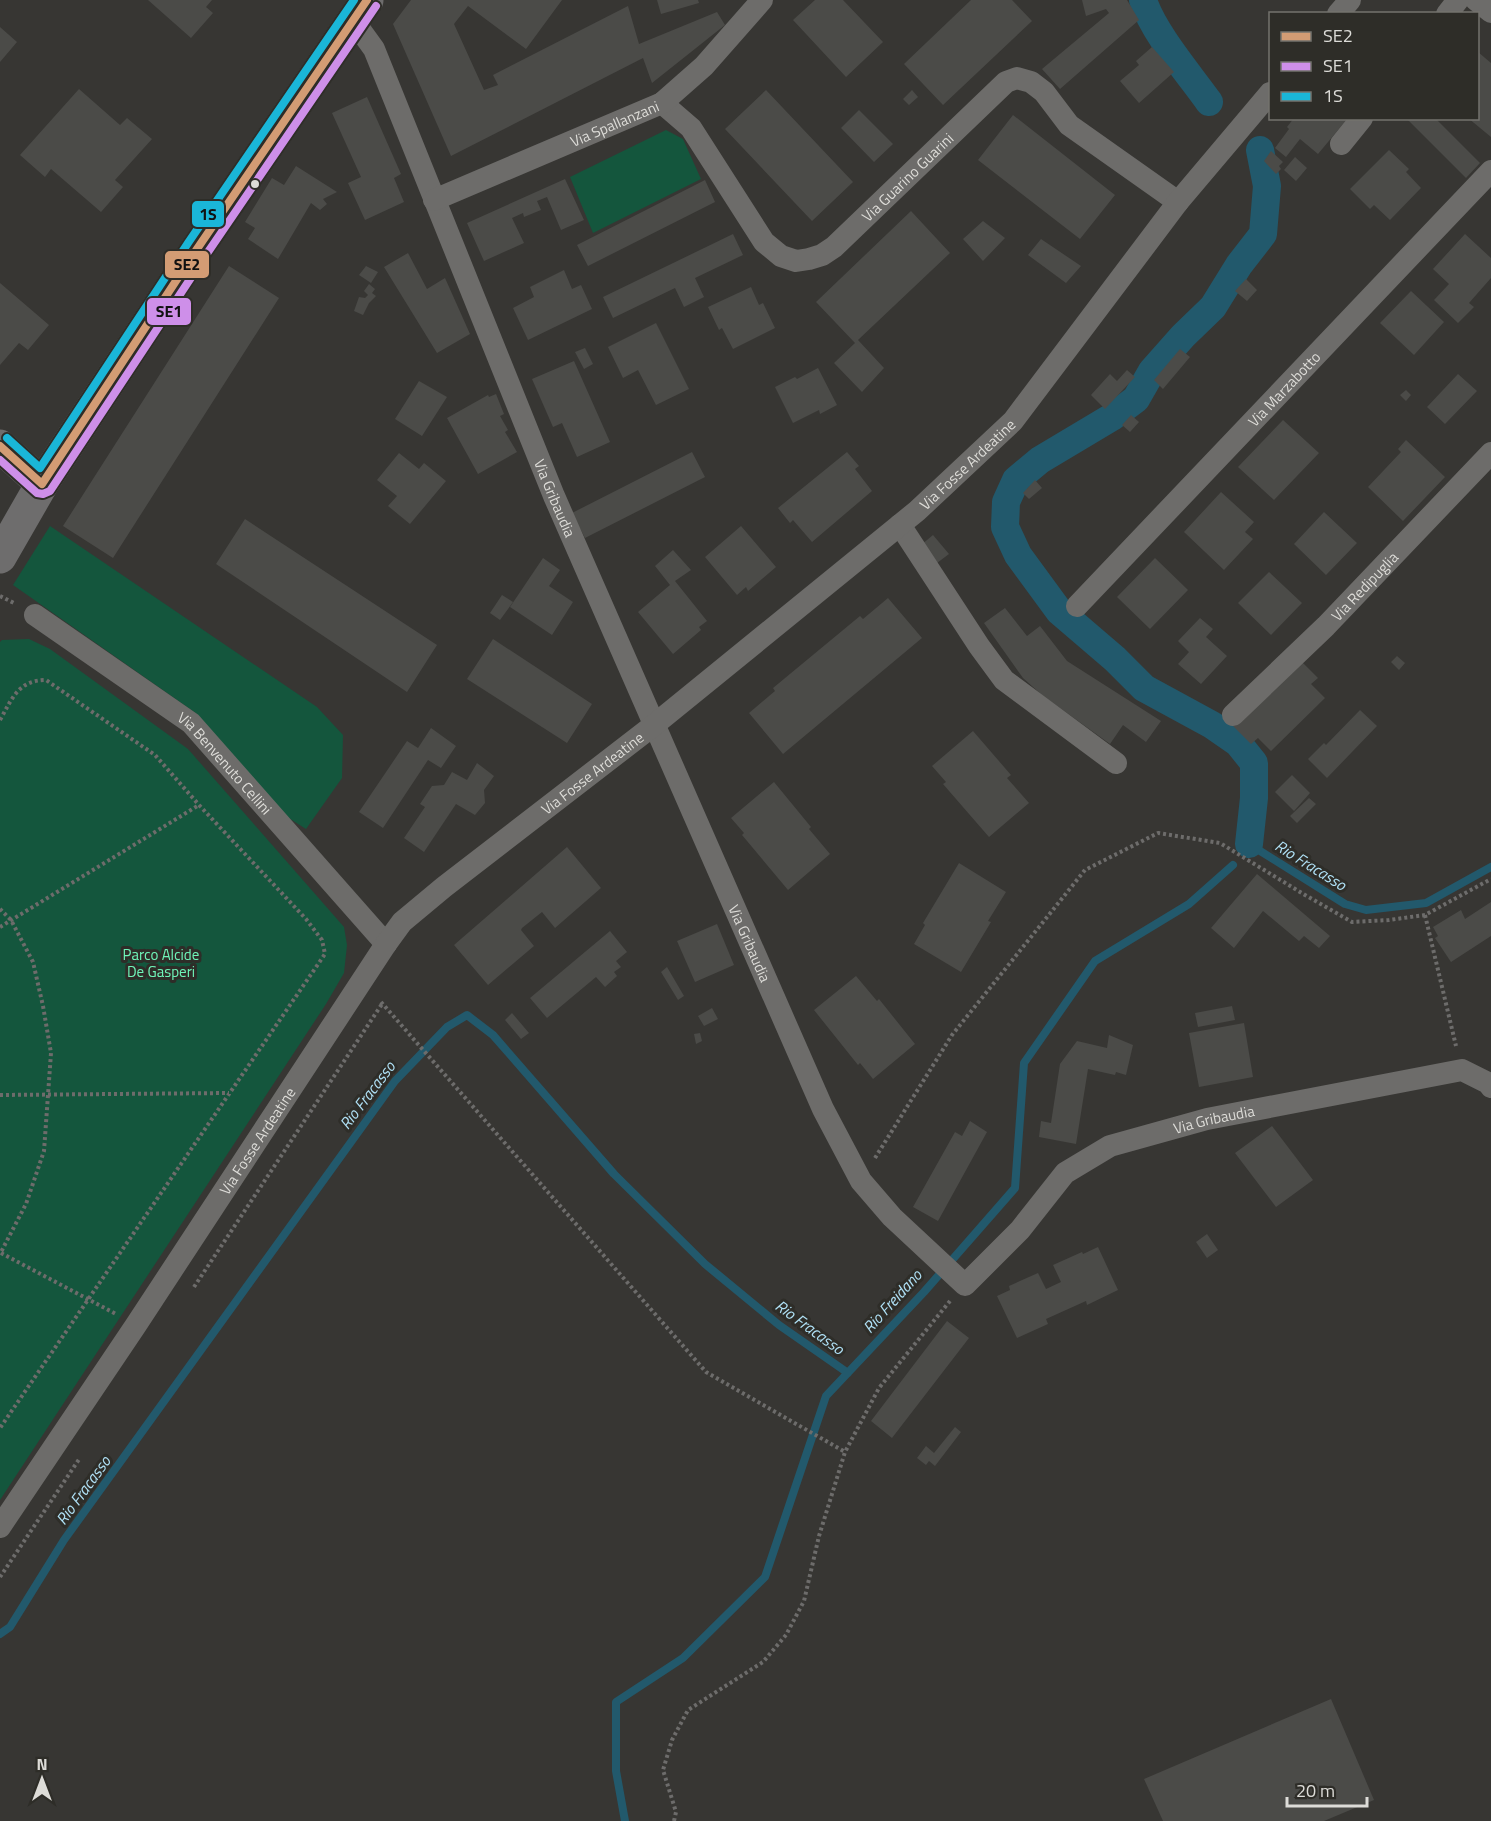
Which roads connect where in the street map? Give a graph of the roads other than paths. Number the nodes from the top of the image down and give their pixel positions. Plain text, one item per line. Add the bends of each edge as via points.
1 (762, 0) edge
2 (1350, 0) edge
3 (1458, 0) edge
4 (1476, 0) edge
5 (360, 10) edge
6 (1340, 12) edge
7 (1449, 12) edge
8 (1491, 12) edge
9 (1269, 94) edge
10 (662, 103) junction
11 (1360, 120) edge
12 (1341, 144) dead end
13 (1491, 171) edge
14 (434, 200) junction
15 (1178, 202) junction
16 (0, 446) edge
17 (1491, 453) edge
18 (42, 484) junction
19 (900, 525) junction
20 (0, 557) edge
21 (1077, 606) dead end
22 (34, 615) dead end
23 (1233, 715) dead end
24 (654, 725) junction
25 (1116, 763) dead end
26 (386, 944) junction
27 (1491, 1087) edge
28 (0, 1527) edge

1 - 10 street, Via Spallanzani via 704,66
2 - 6 street
3 - 7 street
4 - 8 street
5 - 14 street, Via Gribaudia
5 - 18 street
9 - 15 street, Via Fosse Ardeatine
10 - 14 street, Via Spallanzani
10 - 15 street, Via Guarino Guarini via 691,128 764,242 781,256 796,261 822,255 834,247 1006,82 1017,78 1044,92 1069,126
11 - 12 street
13 - 21 street, Via Marzabotto
14 - 24 street, Via Gribaudia via 554,496
15 - 19 street, Via Fosse Ardeatine via 1013,421
16 - 18 street
17 - 23 street, Via Redipuglia via 1326,626
18 - 20 street
19 - 24 street, Via Fosse Ardeatine
19 - 25 street via 1004,680
22 - 26 street, Via Benvenuto Cellini via 191,723
24 - 26 street, Via Fosse Ardeatine via 444,887 402,922
24 - 27 street, Via Gribaudia via 823,1108 861,1182 892,1217 960,1280 1020,1230 1065,1173 1110,1146 1206,1119 1462,1070
26 - 28 street, Via Fosse Ardeatine

